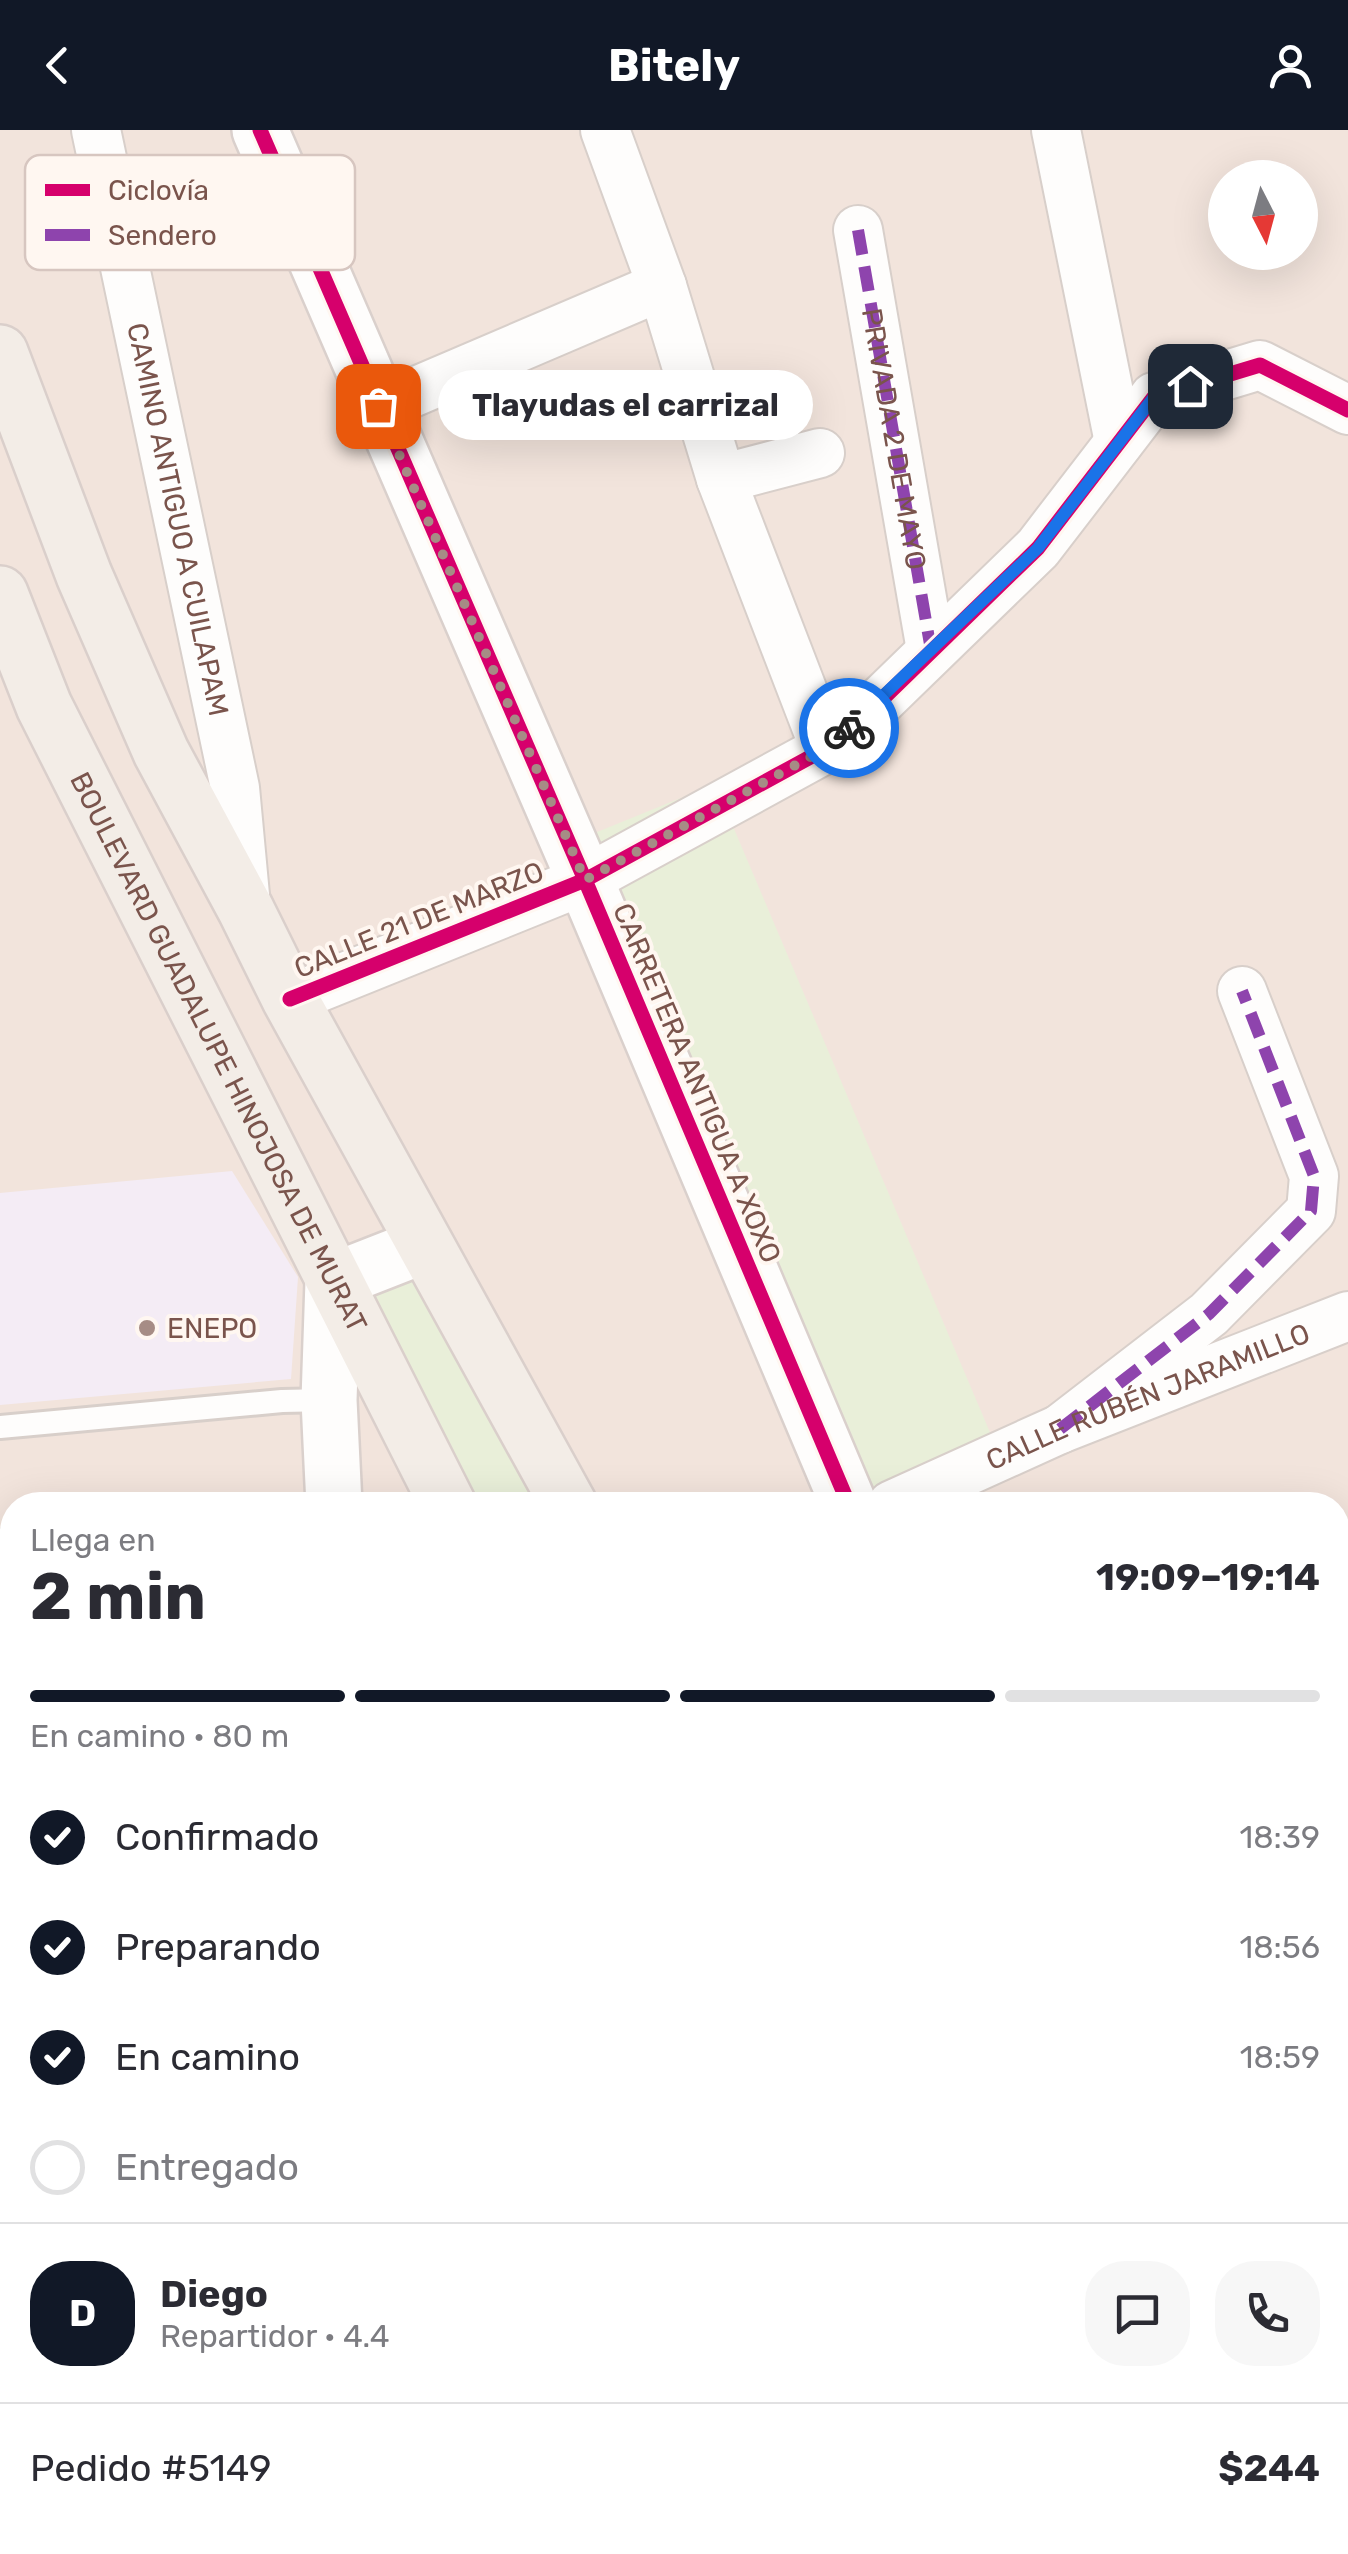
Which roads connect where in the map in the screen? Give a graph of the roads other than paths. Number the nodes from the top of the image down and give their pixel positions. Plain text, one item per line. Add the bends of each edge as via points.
1 (96, 130) edge
2 (260, 130) edge
3 (605, 130) edge
4 (1056, 130) edge
5 (101, 155) edge
6 (271, 155) edge
7 (858, 230) dead end
8 (126, 270) edge
9 (320, 270) edge
10 (662, 286) junction
11 (0, 352) edge
12 (378, 406) junction
13 (1348, 410) edge
14 (1119, 442) junction
15 (820, 453) dead end
16 (720, 478) junction
17 (0, 594) edge
18 (931, 650) junction
19 (825, 749) junction
20 (585, 880) junction
21 (246, 910) junction
22 (1242, 991) dead end
23 (290, 999) junction
24 (426, 1244) junction
25 (333, 1281) junction
26 (1348, 1316) edge
27 (329, 1400) junction
28 (0, 1428) edge
29 (1060, 1429) junction
30 (333, 1492) edge
31 (441, 1492) edge
32 (562, 1492) edge
33 (843, 1492) edge
34 (921, 1492) edge

1 - 5 street, CAMINO ANTIGUO A CUILAPAM
2 - 6 street, CARRETERA ANTIGUA A XOXO
3 - 10 street
4 - 14 street
7 - 18 street, PRIVADA 2 DE MAYO
8 - 21 street, CAMINO ANTIGUO A CUILAPAM via 236,788
9 - 12 street, CARRETERA ANTIGUA A XOXO
10 - 12 street
10 - 16 street
11 - 21 main road via 153,734
12 - 20 street, CARRETERA ANTIGUA A XOXO
13 - 14 street, CALLE 21 DE MARZO via 1260,364 1154,397
14 - 18 street, CALLE 21 DE MARZO via 1038,548
15 - 16 street
16 - 19 street
17 - 25 main road, BOULEVARD GUADALUPE HINOJOSA DE MURAT via 44,706
18 - 19 street, CALLE 21 DE MARZO
19 - 20 street, CALLE 21 DE MARZO
20 - 23 street, CALLE 21 DE MARZO
20 - 33 street, CARRETERA ANTIGUA A XOXO
21 - 23 main road
22 - 29 street via 1314,1176 1311,1211 1209,1314
23 - 24 main road
24 - 25 street
24 - 32 main road
25 - 27 street
25 - 31 main road, BOULEVARD GUADALUPE HINOJOSA DE MURAT
26 - 29 street, CALLE RUBÉN JARAMILLO
27 - 28 lane
27 - 30 street
29 - 34 street, CALLE RUBÉN JARAMILLO

